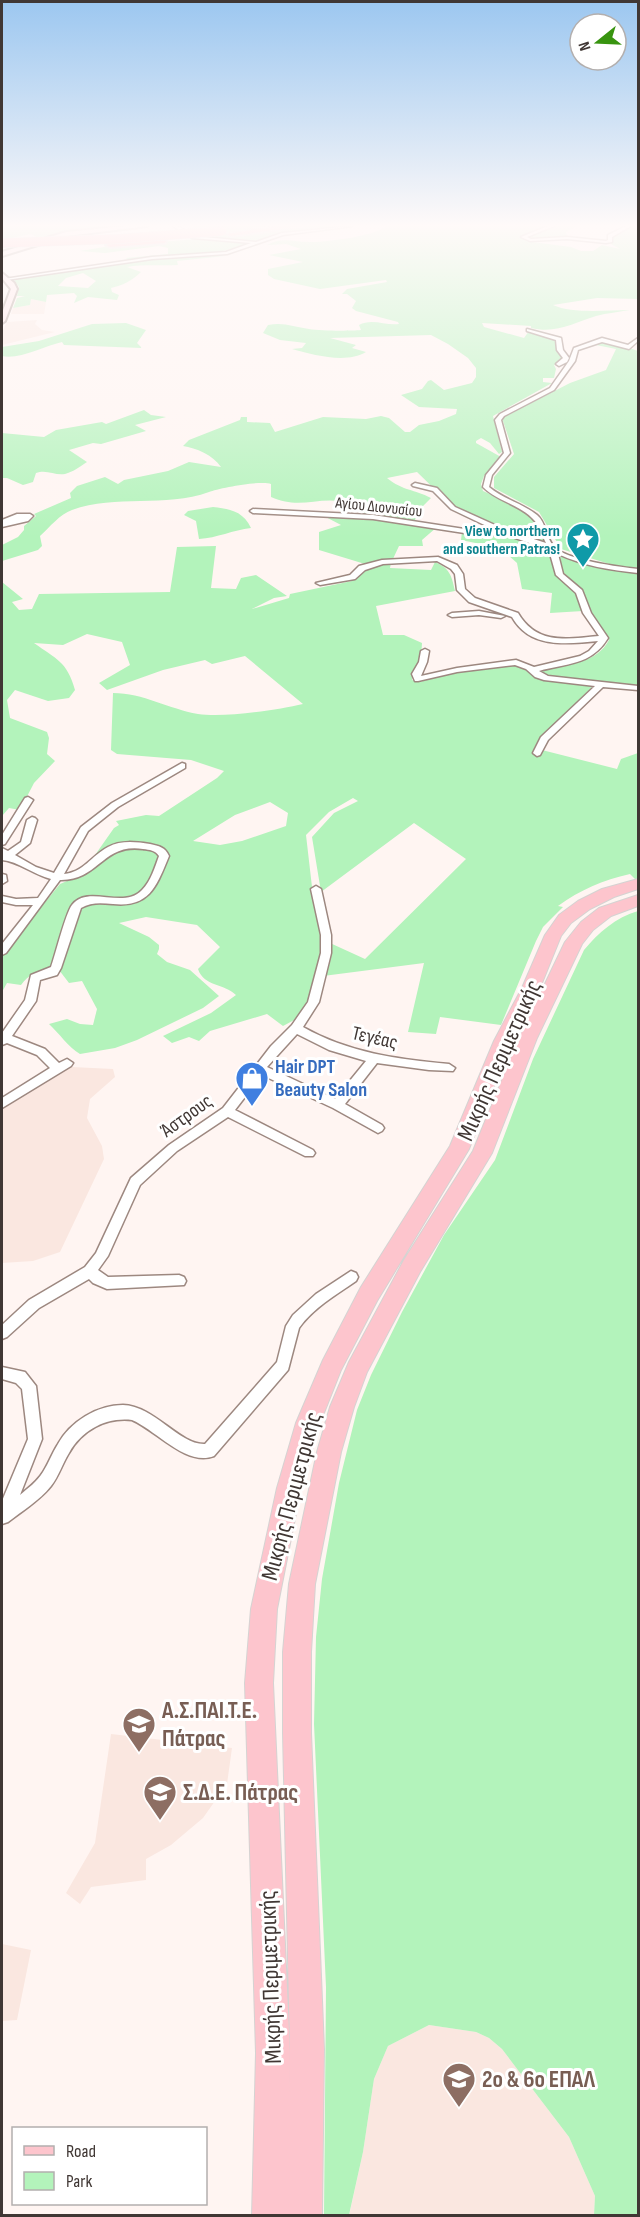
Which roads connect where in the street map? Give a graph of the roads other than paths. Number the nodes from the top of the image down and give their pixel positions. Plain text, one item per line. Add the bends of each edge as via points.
1 (529, 330) dead end
2 (639, 339) edge
3 (564, 370) junction
4 (415, 485) dead end
5 (253, 511) dead end
6 (504, 532) junction
7 (552, 550) junction
8 (639, 571) edge
9 (321, 583) dead end
10 (452, 615) dead end
11 (518, 624) junction
12 (604, 638) junction
13 (425, 651) dead end
14 (534, 670) junction
15 (601, 684) junction
16 (639, 688) edge
17 (537, 753) dead end
18 (182, 766) dead end
19 (28, 800) dead end
20 (2, 819) edge
21 (32, 820) dead end
22 (15, 822) junction
23 (2, 842) edge
24 (4, 855) edge
25 (57, 877) junction
26 (639, 884) edge
27 (316, 890) dead end
28 (2, 899) edge
29 (639, 900) edge
30 (41, 901) junction
31 (2, 951) edge
32 (296, 1028) junction
33 (3, 1039) edge
34 (373, 1060) junction
35 (449, 1068) dead end
36 (260, 1069) junction
37 (2, 1104) edge
38 (337, 1105) junction
39 (227, 1111) junction
40 (378, 1128) dead end
41 (309, 1153) dead end
42 (90, 1271) junction
43 (351, 1277) dead end
44 (179, 1281) dead end
45 (2, 1334) edge
46 (2, 1372) edge
47 (3, 1516) edge
48 (270, 2216) edge
49 (304, 2216) edge

1 - 3 street via 560,339 566,361 556,366
2 - 3 street via 630,347 602,340 578,348
3 - 7 street via 552,389 500,417 507,453 486,482 489,491 534,515
4 - 6 street via 435,489 453,508
5 - 6 street, Αγίου Διονυσίου via 373,517 484,534
6 - 7 street, Αγίου Διονυσίου
7 - 8 street, Αγίου Διονυσίου via 595,565
7 - 12 street via 560,575 579,592
9 - 11 street via 352,577 362,568 382,562 438,559 454,567 464,594 515,615
10 - 11 street via 494,614
11 - 12 street via 544,638
12 - 14 street via 586,657
13 - 14 street via 416,674 418,679 514,662
14 - 15 street via 546,678
15 - 16 street
15 - 17 street via 544,739
18 - 25 street via 89,825
19 - 22 street
20 - 22 street
21 - 24 street via 25,843
22 - 23 street
24 - 25 street
25 - 30 street
25 - 33 street via 80,874 119,845 144,845 164,853 142,896 130,901 95,898 76,906 55,971 35,978 30,1001
26 - 48 main road, Μικρής Περιμετρικής via 584,905 553,935 503,1041 459,1149 386,1265 331,1367 308,1423 289,1488 264,1609 259,1683 273,2010
27 - 32 street, Άστρους via 325,924 326,953 316,993
28 - 30 street
29 - 49 main road, Μικρής Περιμετρικής via 605,912 574,942 528,1038 479,1159 412,1266 357,1369 329,1452 302,1584 297,1652 307,2049
30 - 31 street
32 - 34 street, Τεγέας via 333,1047
32 - 36 street, Άστρους
33 - 37 street via 41,1052 62,1065
34 - 35 street, Τεγέας
34 - 38 street
36 - 38 street
36 - 39 street, Άστρους
38 - 40 street
39 - 41 street
39 - 42 street, Άστρους via 173,1148 135,1182 101,1256
42 - 44 street via 107,1283
42 - 45 street, Άστρους via 34,1304
43 - 47 street via 298,1319 283,1365 212,1450 198,1452 131,1413 110,1414 73,1434 45,1482
46 - 47 street via 20,1377 30,1386 35,1439

